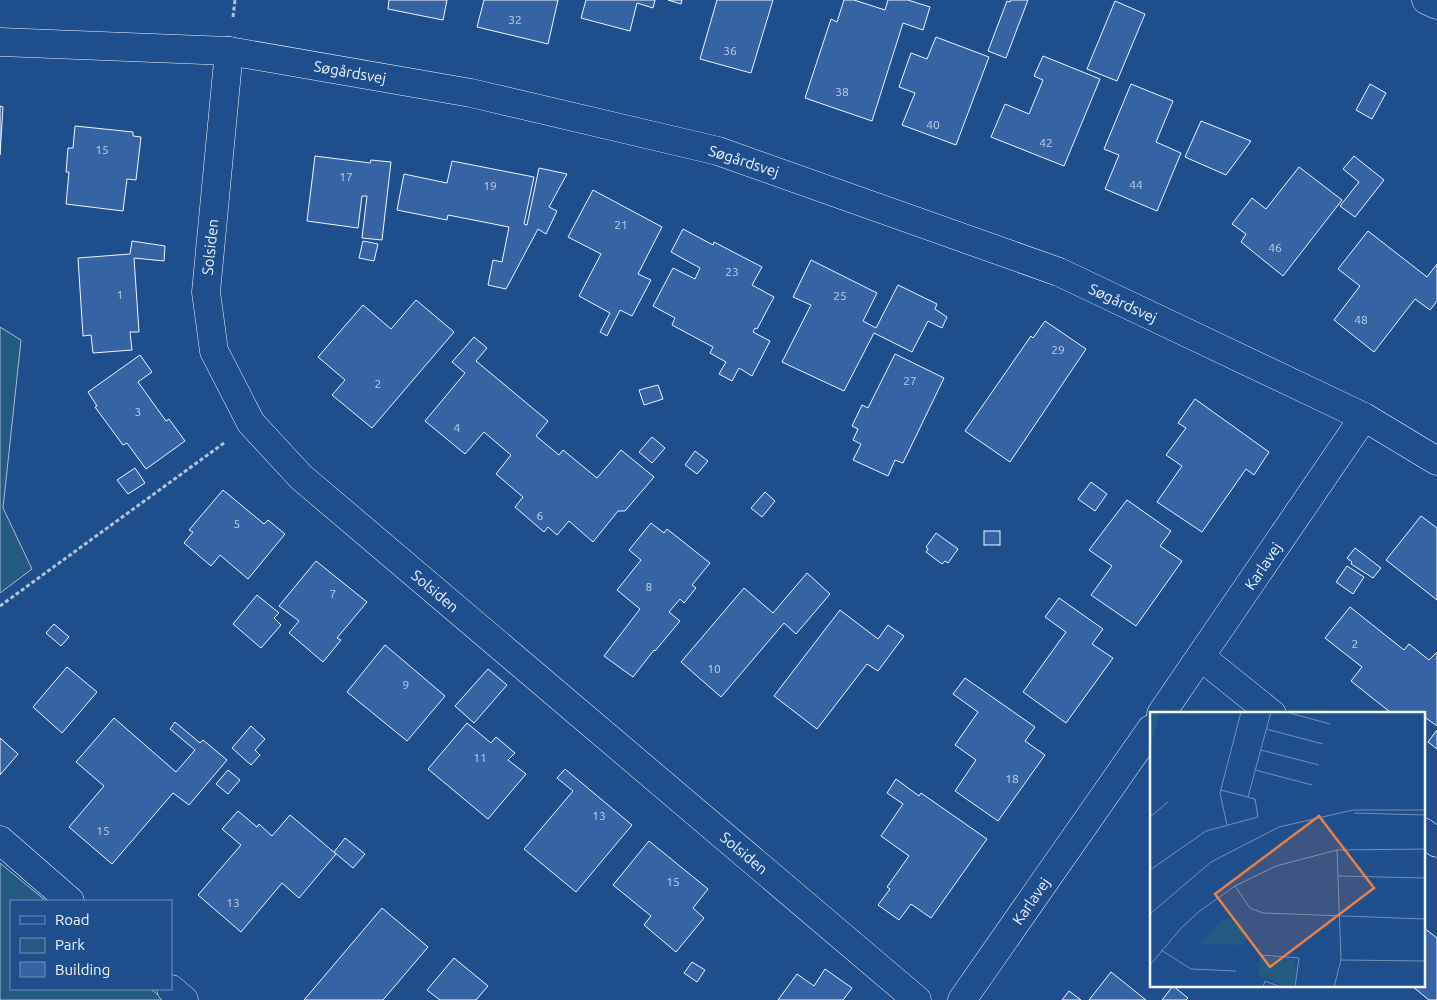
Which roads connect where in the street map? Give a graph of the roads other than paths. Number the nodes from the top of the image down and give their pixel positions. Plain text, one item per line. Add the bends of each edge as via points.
1 (1426, 0) edge
2 (1437, 5) edge
3 (0, 42) edge
4 (229, 51) junction
5 (1364, 417) junction
6 (1437, 461) edge
7 (1201, 657) junction
8 (1162, 712) edge
9 (1270, 712) edge
10 (1150, 730) edge
11 (1424, 833) edge
12 (0, 840) edge
13 (1437, 842) edge
14 (69, 900) edge
15 (172, 990) edge
16 (184, 1000) edge
17 (917, 1000) edge
18 (962, 1000) edge

1 - 2 street
3 - 4 street, Søgårdsvej
4 - 5 street, Søgårdsvej via 471,93 718,151 1059,272
4 - 17 street, Solsiden via 206,292 214,351 251,423 309,484
5 - 6 street, Søgårdsvej
5 - 7 street, Karlavej
7 - 8 street, Karlavej
7 - 9 street
10 - 18 street, Karlavej
11 - 13 street
12 - 14 street
15 - 16 street

